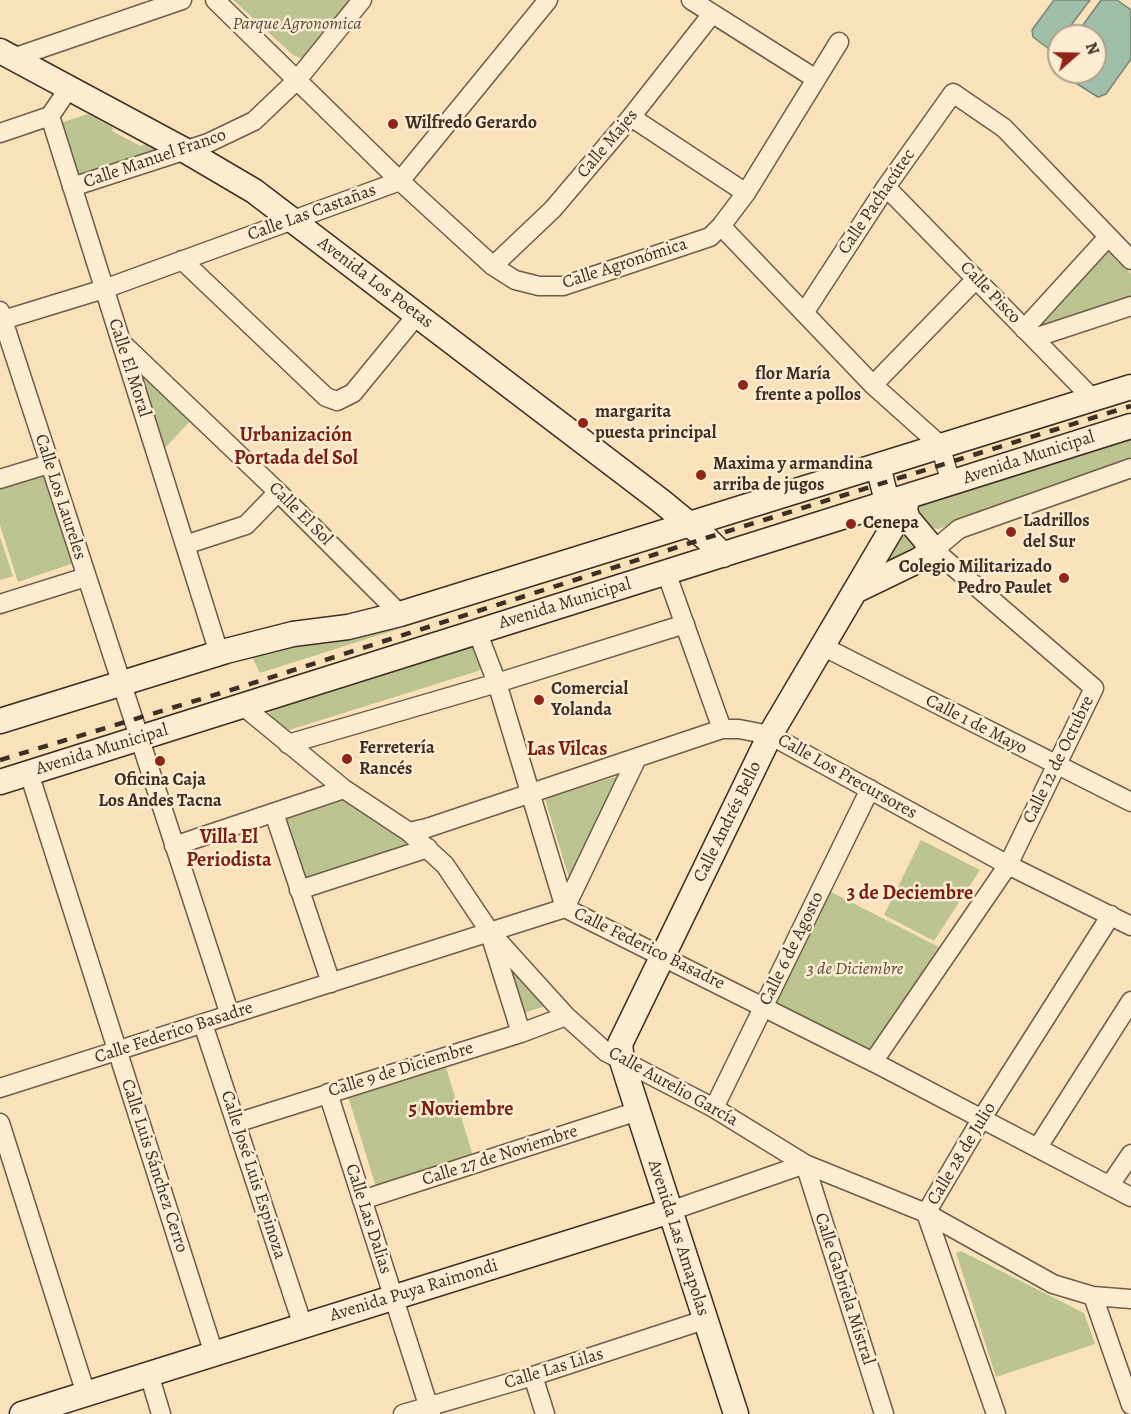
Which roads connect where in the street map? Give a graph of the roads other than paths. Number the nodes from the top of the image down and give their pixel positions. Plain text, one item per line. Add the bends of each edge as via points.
1 (182, 0) edge
2 (215, 0) edge
3 (362, 0) edge
4 (548, 0) edge
5 (691, 0) edge
6 (712, 14) junction
7 (839, 42) dead end
8 (6, 55) edge
9 (816, 79) junction
10 (297, 80) junction
11 (69, 88) junction
12 (50, 116) junction
13 (632, 117) junction
14 (0, 133) edge
15 (186, 151) junction
16 (400, 180) junction
17 (886, 186) junction
18 (72, 187) junction
19 (747, 193) junction
20 (291, 219) junction
21 (721, 226) junction
22 (1108, 237) junction
23 (182, 260) junction
24 (1131, 260) edge
25 (494, 266) junction
26 (976, 279) junction
27 (104, 289) junction
28 (1131, 306) edge
29 (804, 313) junction
30 (417, 315) junction
31 (1, 316) edge
32 (1029, 333) junction
33 (121, 342) junction
34 (7, 359) edge
35 (873, 385) junction
36 (1131, 387) edge
37 (1093, 399) junction
38 (1131, 426) edge
39 (940, 445) junction
40 (49, 464) junction
41 (878, 466) junction
42 (1131, 468) edge
43 (0, 479) edge
44 (951, 483) junction
45 (278, 492) junction
46 (897, 501) junction
47 (689, 524) junction
48 (185, 545) junction
49 (934, 550) junction
50 (723, 555) junction
51 (666, 572) junction
52 (86, 577) junction
53 (855, 591) junction
54 (0, 604) edge
55 (400, 614) junction
56 (685, 624) junction
57 (477, 631) junction
58 (822, 646) junction
59 (219, 653) junction
60 (120, 683) junction
61 (497, 683) junction
62 (243, 706) junction
63 (0, 721) edge
64 (722, 729) junction
65 (770, 735) junction
66 (138, 738) junction
67 (288, 744) junction
68 (637, 758) junction
69 (1056, 766) junction
70 (29, 772) junction
71 (0, 782) edge
72 (344, 789) junction
73 (870, 789) junction
74 (531, 794) junction
75 (1131, 802) edge
76 (274, 813) junction
77 (409, 832) junction
78 (174, 846) junction
79 (428, 848) junction
80 (1008, 865) junction
81 (298, 890) junction
82 (565, 908) junction
83 (1112, 915) junction
84 (1131, 926) edge
85 (489, 932) junction
86 (663, 956) junction
87 (331, 983) junction
88 (1131, 1001) edge
89 (764, 1006) junction
90 (230, 1015) junction
91 (566, 1016) junction
92 (203, 1024) junction
93 (521, 1033) junction
94 (117, 1051) junction
95 (622, 1061) junction
96 (873, 1062) junction
97 (0, 1088) edge
98 (328, 1093) junction
99 (714, 1108) junction
100 (638, 1111) junction
101 (982, 1118) junction
102 (236, 1122) junction
103 (0, 1123) edge
104 (1038, 1147) junction
105 (1131, 1154) edge
106 (805, 1164) junction
107 (1110, 1185) junction
108 (1131, 1197) edge
109 (362, 1200) junction
110 (670, 1211) junction
111 (926, 1213) junction
112 (1093, 1296) junction
113 (394, 1298) junction
114 (1131, 1299) edge
115 (704, 1320) junction
116 (303, 1326) junction
117 (214, 1354) junction
118 (149, 1374) junction
119 (533, 1376) junction
120 (86, 1394) junction
121 (1131, 1405) edge
122 (430, 1410) edge
123 (36, 1412) edge
124 (161, 1414) edge
125 (403, 1414) edge
126 (545, 1414) edge
127 (736, 1414) edge
128 (884, 1414) edge
129 (996, 1414) edge

1 - 8 street
2 - 10 street, Calle Agronómica
3 - 10 street, Calle Manuel Franco
4 - 16 street, Calle Las Castañas
5 - 6 street
6 - 9 street
6 - 13 street, Calle Majes
7 - 9 street, Calle Agronómica
8 - 11 street, Avenida Los Poetas
9 - 19 street, Calle Agronómica
10 - 15 street, Calle Manuel Franco via 254,121
10 - 16 street, Calle Agronómica
11 - 12 street
11 - 15 street, Avenida Los Poetas
12 - 14 street
12 - 18 street, Calle El Moral
13 - 19 street
13 - 25 street, Calle Majes via 553,209
15 - 18 street, Calle Manuel Franco
15 - 20 street, Avenida Los Poetas via 254,191
16 - 20 street, Calle Las Castañas
16 - 25 street, Calle Agronómica
17 - 22 street, Calle Pachacútec via 952,93 1004,128
17 - 26 street, Calle Pisco
17 - 29 street, Calle Pachacútec
18 - 27 street, Calle El Moral
19 - 21 street, Calle Agronómica
20 - 23 street, Calle Las Castañas
20 - 30 street, Avenida Los Poetas
21 - 25 street, Calle Agronómica via 710,237 563,286 526,284
21 - 29 street
22 - 24 street
22 - 32 street
23 - 27 street, Calle Las Castañas
23 - 30 street via 327,397 337,401 353,393
26 - 32 street, Calle Pisco
26 - 35 street
27 - 31 street, Calle Las Castañas
27 - 33 street, Calle El Moral
28 - 32 street
29 - 35 street
30 - 47 street, Avenida Los Poetas
31 - 34 street, Calle Los Laureles
32 - 37 street, Calle Pisco
33 - 45 street, Calle El Sol
33 - 48 street, Calle El Moral
34 - 40 street, Calle Los Laureles
35 - 39 street
36 - 37 street, Avenida Municipal
37 - 39 street, Avenida Municipal
38 - 44 street, Avenida Municipal
39 - 41 street, Avenida Municipal
39 - 44 street
40 - 43 street
40 - 52 street, Calle Los Laureles
41 - 46 street, Calle Andrés Bello
41 - 47 street, Avenida Municipal
42 - 49 street via 959,529
44 - 46 street, Avenida Municipal
45 - 48 street via 246,525
45 - 55 street, Calle El Sol
46 - 49 street, Calle 12 de Octubre
46 - 50 street, Avenida Municipal
46 - 53 street, Calle Andrés Bello via 891,530
47 - 50 street, Avenida Los Poetas
47 - 55 street, Avenida Municipal
48 - 59 street, Calle El Moral
49 - 53 street
49 - 69 street, Calle 12 de Octubre via 1094,688
50 - 51 street, Avenida Municipal
51 - 56 street
51 - 57 street, Avenida Municipal
52 - 54 street
52 - 60 street, Calle Los Laureles
53 - 58 street, Calle Andrés Bello
55 - 59 street, Avenida Municipal
56 - 61 street
56 - 64 street
57 - 61 street
57 - 62 street, Avenida Municipal
58 - 65 street, Calle Andrés Bello
58 - 69 street, Calle 1 de Mayo
59 - 60 street, Avenida Municipal
60 - 63 street, Avenida Municipal
60 - 66 street
61 - 67 street
61 - 74 street
62 - 66 street, Avenida Municipal
62 - 67 street, Calle Aurelio García
64 - 65 street, Calle Los Precursores
64 - 68 street, Calle Los Precursores
65 - 73 street, Calle Los Precursores
65 - 86 street, Calle Andrés Bello
66 - 70 street, Avenida Municipal
66 - 78 street
67 - 72 street, Calle Aurelio García
68 - 74 street, Calle Los Precursores
68 - 82 street
69 - 75 street, Calle 1 de Mayo
69 - 80 street, Calle 12 de Octubre
70 - 71 street, Avenida Municipal
70 - 94 street, Calle Luis Sánchez Cerro
72 - 76 street
72 - 77 street, Calle Aurelio García
73 - 80 street, Calle Los Precursores
73 - 89 street, Calle 6 de Agosto
74 - 77 street, Calle Los Precursores
74 - 82 street
76 - 78 street
76 - 81 street
77 - 79 street, Calle Aurelio García
78 - 90 street
79 - 81 street
79 - 85 street, Calle Aurelio García via 445,865
80 - 83 street, Calle Los Precursores
80 - 96 street, Calle 12 de Octubre
81 - 87 street
82 - 85 street, Calle Federico Basadre
82 - 86 street, Calle Federico Basadre
83 - 84 street, Calle Los Precursores
83 - 101 street, Calle 28 de Julio
85 - 87 street, Calle Federico Basadre
85 - 91 street, Calle Aurelio García
85 - 93 street
86 - 89 street, Calle Federico Basadre
86 - 95 street, Calle Andrés Bello via 620,1044
87 - 90 street, Calle Federico Basadre
88 - 104 street
89 - 96 street, Calle Federico Basadre
89 - 99 street, Calle 6 de Agosto
90 - 92 street, Calle Federico Basadre
91 - 93 street, Calle 9 de Diciembre
91 - 95 street, Calle Aurelio García via 606,1052
92 - 94 street, Calle Federico Basadre
92 - 102 street, Calle José Luis Espinoza
93 - 98 street, Calle 9 de Diciembre
94 - 97 street, Calle Federico Basadre
94 - 117 street, Calle Luis Sánchez Cerro
95 - 99 street, Calle Aurelio García
95 - 100 street, Avenida Las Amapolas
96 - 101 street, Calle Federico Basadre
98 - 102 street, Calle 9 de Diciembre
98 - 109 street, Calle Las Dalias
99 - 106 street, Calle Aurelio García
100 - 109 street, Calle 27 de Noviembre
100 - 110 street, Avenida Las Amapolas
101 - 104 street, Calle Federico Basadre
101 - 111 street, Calle 28 de Julio
102 - 116 street, Calle José Luis Espinoza
103 - 120 street
104 - 107 street, Calle Federico Basadre
105 - 107 street
106 - 110 street, Avenida Puya Raimondi
106 - 111 street, Calle Aurelio García
106 - 128 street, Calle Gabriela Mistral
107 - 108 street, Calle Federico Basadre
109 - 113 street, Calle Las Dalias
110 - 113 street, Avenida Puya Raimondi
110 - 115 street, Avenida Las Amapolas
111 - 112 street, Calle Aurelio García via 1053,1284
111 - 129 street, Calle 28 de Julio
112 - 114 street, Calle Aurelio García
112 - 121 street
113 - 116 street, Avenida Puya Raimondi
113 - 122 street, Calle Las Dalias
115 - 119 street, Calle Las Lilas
115 - 127 street, Avenida Las Amapolas
116 - 117 street, Avenida Puya Raimondi
117 - 118 street, Avenida Puya Raimondi
118 - 120 street, Avenida Puya Raimondi
118 - 124 street
119 - 122 street, Calle Las Lilas
119 - 126 street
120 - 123 street, Avenida Puya Raimondi
122 - 125 street, Calle Las Lilas

